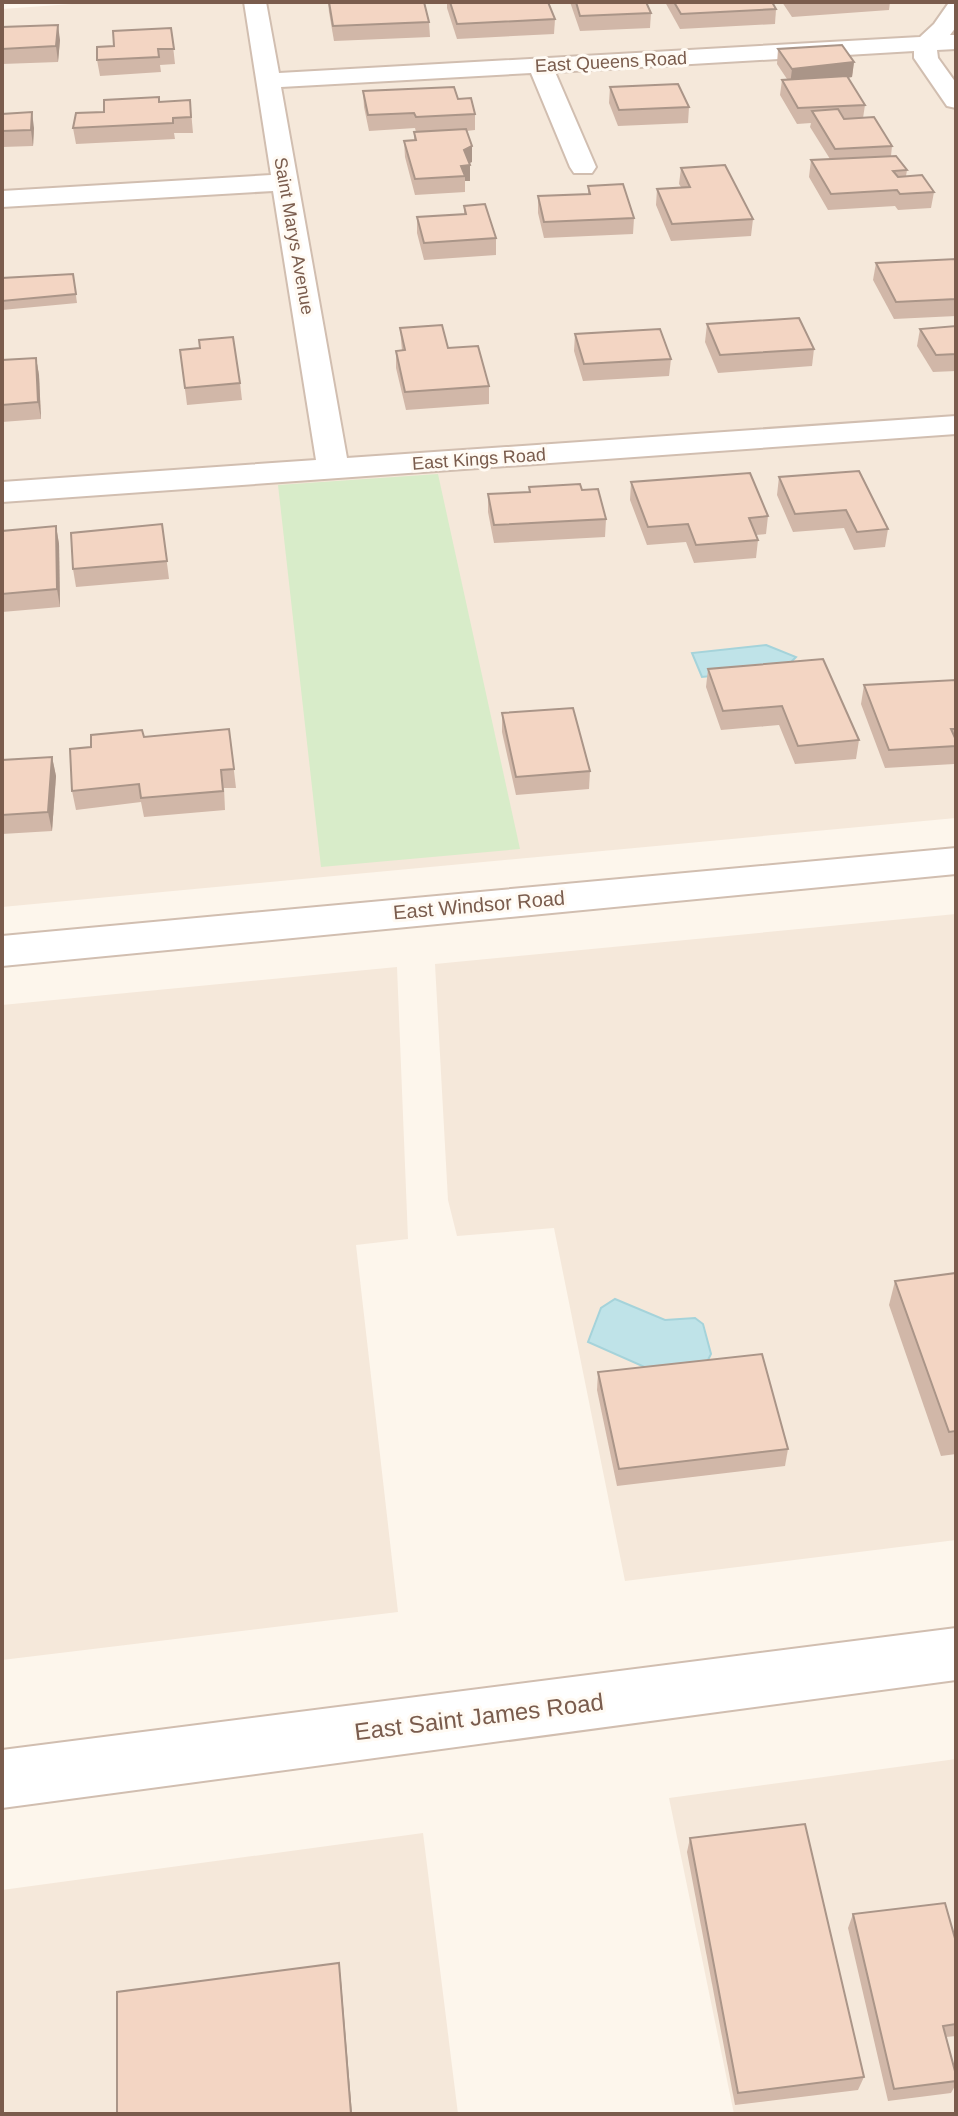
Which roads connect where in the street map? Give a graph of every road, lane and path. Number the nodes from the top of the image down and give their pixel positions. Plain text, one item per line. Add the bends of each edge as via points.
1 (255, 2) edge
2 (955, 2) edge
3 (956, 9) edge
4 (956, 42) edge
5 (925, 45) junction
6 (540, 66) junction
7 (266, 81) junction
8 (956, 101) edge
9 (583, 167) dead end
10 (285, 182) junction
11 (2, 199) edge
12 (956, 425) edge
13 (333, 469) junction
14 (2, 492) edge
15 (956, 861) edge
16 (2, 951) edge
17 (956, 1654) edge
18 (2, 1779) edge

1 - 7 street, Saint Marys Avenue
2 - 3 street
3 - 5 street
4 - 5 street, East Queens Road
5 - 6 street, East Queens Road
5 - 8 street via 926,58
6 - 7 street, East Queens Road
6 - 9 street
7 - 10 street, Saint Marys Avenue
10 - 11 street
10 - 13 street, Saint Marys Avenue
12 - 13 street, East Kings Road
13 - 14 street, East Kings Road
15 - 16 street, East Windsor Road
17 - 18 street, East Saint James Road

